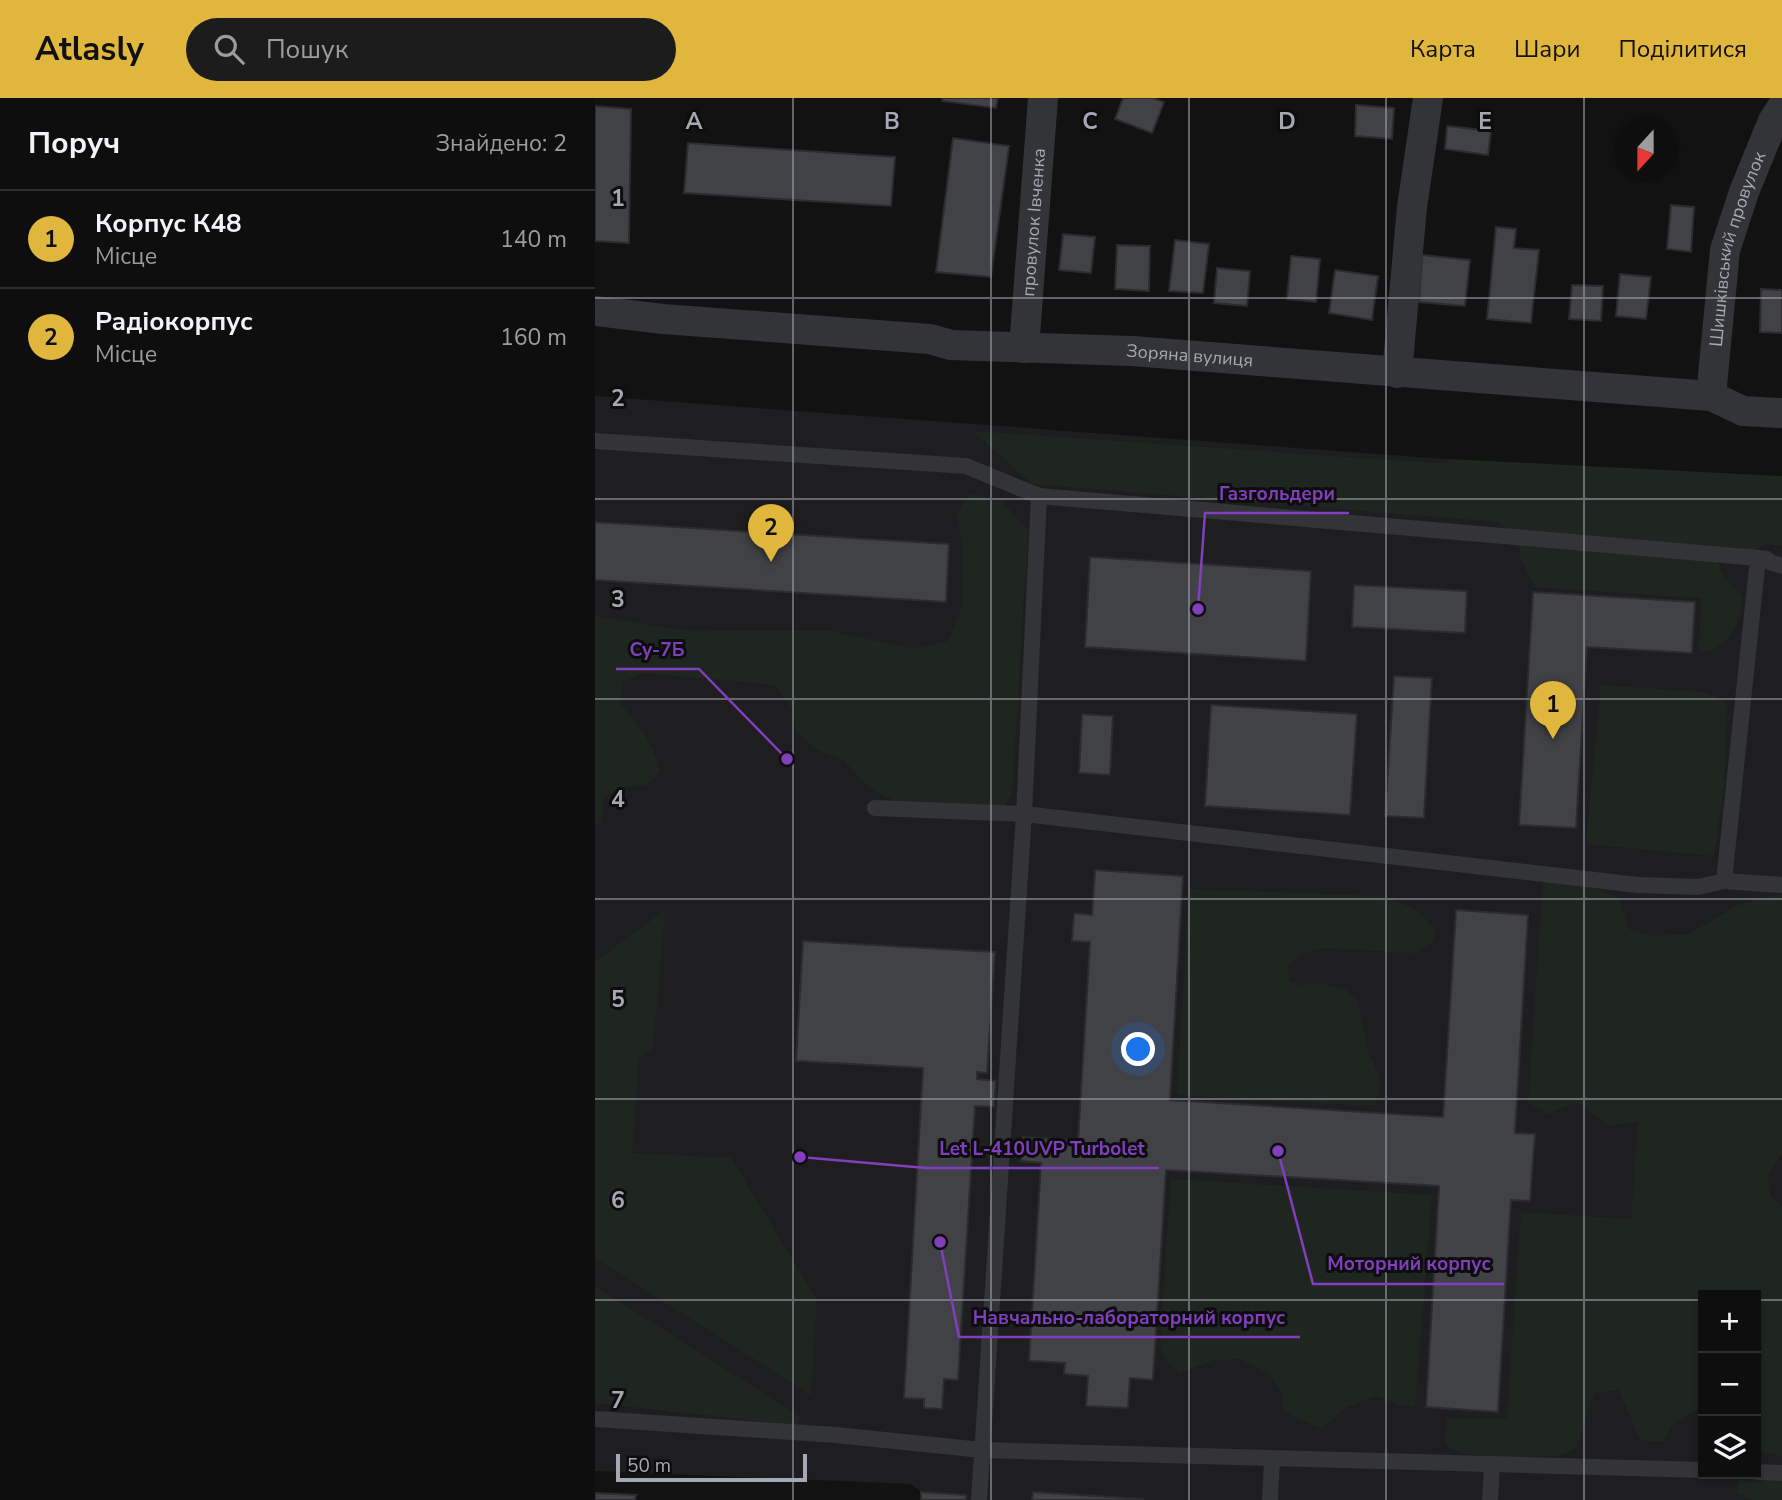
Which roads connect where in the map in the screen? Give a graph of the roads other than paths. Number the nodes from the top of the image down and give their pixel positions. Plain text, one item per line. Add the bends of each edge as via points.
1 (1043, 98) edge
2 (1428, 98) edge
3 (1782, 107) edge
4 (595, 311) edge
5 (1024, 348) junction
6 (1397, 373) junction
7 (1711, 396) junction
8 (1782, 413) edge
9 (595, 441) edge
10 (1039, 496) junction
11 (1758, 558) junction
12 (1782, 564) edge
13 (875, 808) dead end
14 (1024, 814) junction
15 (1724, 881) junction
16 (1782, 885) edge
17 (595, 1419) edge
18 (982, 1450) junction
19 (1272, 1459) junction
20 (1492, 1466) junction
21 (1698, 1470) edge
22 (1761, 1472) edge
23 (1782, 1474) edge
24 (979, 1500) edge
25 (1270, 1500) edge
26 (1490, 1500) edge

1 - 5 street, провулок Івченка
2 - 6 street via 1412,207
3 - 7 street, Шишківський провулок via 1749,180 1725,250
4 - 5 street, Зоряна вулиця
5 - 6 street, Зоряна вулиця via 1132,351
6 - 7 street, Зоряна вулиця
7 - 8 street, Зоряна вулиця via 1743,411
9 - 10 lane via 966,466
10 - 11 lane
10 - 14 lane
11 - 12 lane
11 - 15 lane
13 - 14 lane
14 - 15 lane via 1638,885 1698,887
14 - 18 lane
15 - 16 lane
17 - 18 lane
18 - 19 lane
18 - 24 lane
19 - 20 lane
19 - 25 lane
20 - 21 lane
20 - 26 lane
22 - 23 lane

